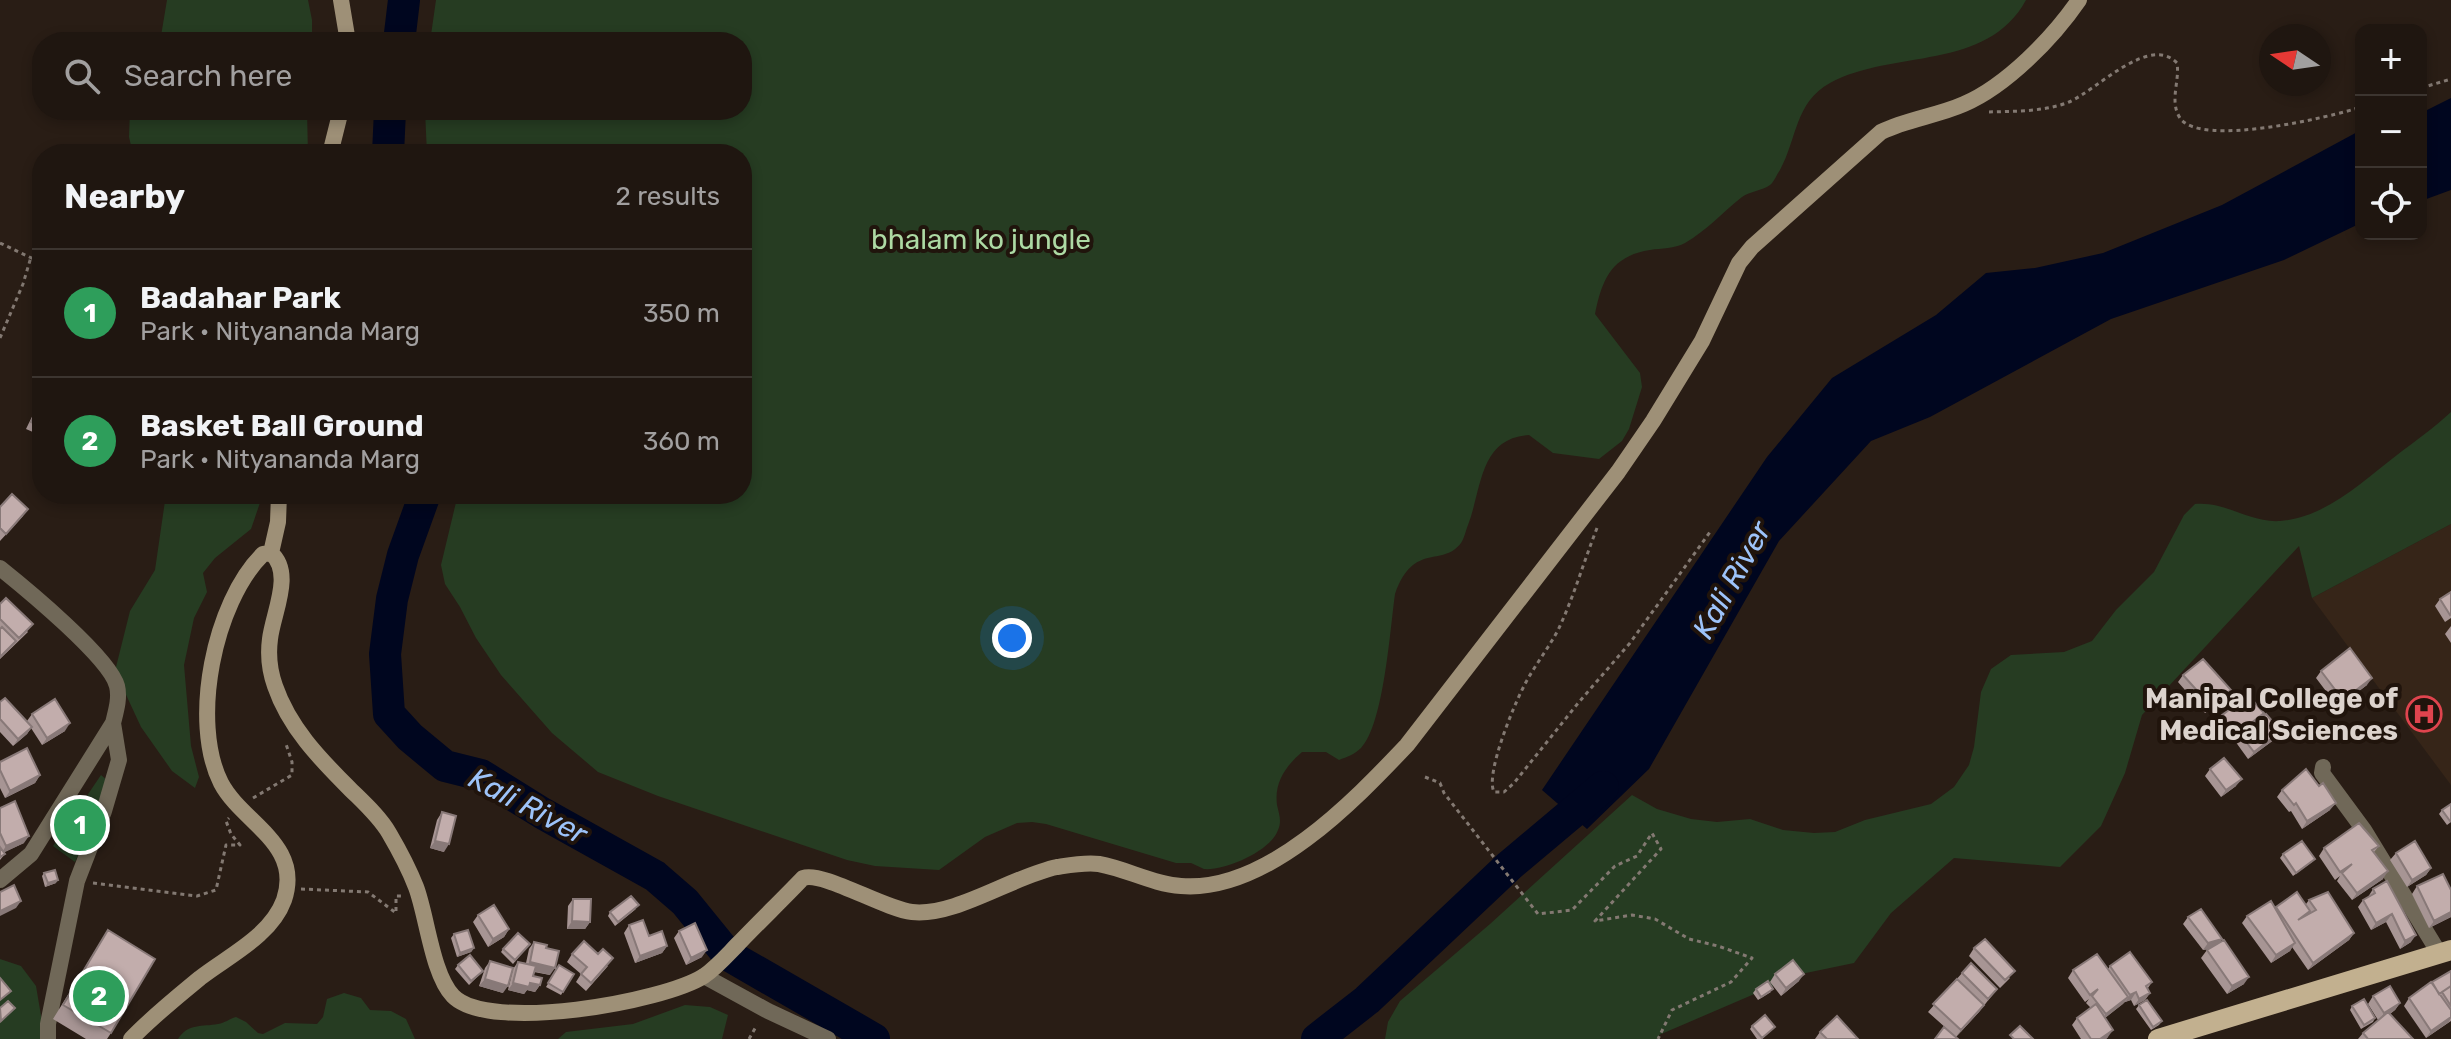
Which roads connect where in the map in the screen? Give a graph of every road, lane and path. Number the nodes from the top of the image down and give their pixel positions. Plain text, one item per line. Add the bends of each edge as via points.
1 (341, 0) edge
2 (2079, 0) edge
3 (346, 32) edge
4 (2451, 79) edge
5 (2427, 86) edge
6 (2355, 109) edge
7 (1982, 112) dead end
8 (338, 120) edge
9 (332, 144) edge
10 (0, 243) edge
11 (31, 257) joint
12 (0, 338) edge
13 (279, 504) edge
14 (1602, 516) dead end
15 (1710, 532) dead end
16 (271, 553) junction
17 (0, 568) edge
18 (286, 712) junction
19 (113, 723) junction
20 (2323, 767) dead end
21 (1425, 777) dead end
22 (240, 810) junction
23 (0, 880) edge
24 (77, 881) junction
25 (286, 887) junction
26 (419, 898) junction
27 (2445, 952) edge
28 (704, 976) junction
29 (48, 1039) edge
30 (131, 1039) edge
31 (828, 1039) edge
32 (1658, 1039) edge
33 (2158, 1039) edge

1 - 3 main road
2 - 28 main road via 2049,37 1990,89 1958,107 1881,132 1752,247 1730,279 1686,371 1618,472 1407,745 1302,842 1253,870 1212,885 1181,886 1097,863 1075,864 927,912 891,907 815,876 803,878
4 - 5 path
6 - 7 path via 2297,123 2193,128 2179,118 2175,105 2177,63 2161,54 2139,57 2090,91 2053,107
8 - 9 main road
10 - 11 path
11 - 12 path
13 - 16 main road
14 - 15 path via 1560,626 1514,708 1493,773 1494,792 1504,792 1514,783 1630,643
16 - 18 main road via 279,560 281,577 269,660
16 - 22 main road via 255,562 233,600 217,643 208,693 209,751
17 - 19 street via 104,663 117,685
18 - 22 path via 284,735 292,775
18 - 26 main road via 387,829
19 - 23 street via 31,854
19 - 24 street via 119,760
20 - 27 street via 2322,773
21 - 32 path via 1440,783 1538,914 1572,910 1615,866 1637,856 1652,833 1661,849 1595,921 1632,915 1655,919 1689,939 1752,958 1731,982 1672,1010
22 - 24 path via 226,821 240,845 226,845 216,890 197,896
22 - 25 main road via 272,838 285,867
24 - 29 street
25 - 26 path via 368,892 396,913 396,896
25 - 30 main road via 282,905 264,929
26 - 28 main road via 444,983 453,996 479,1009 527,1014 575,1009 654,994
27 - 33 main road
28 - 31 street

